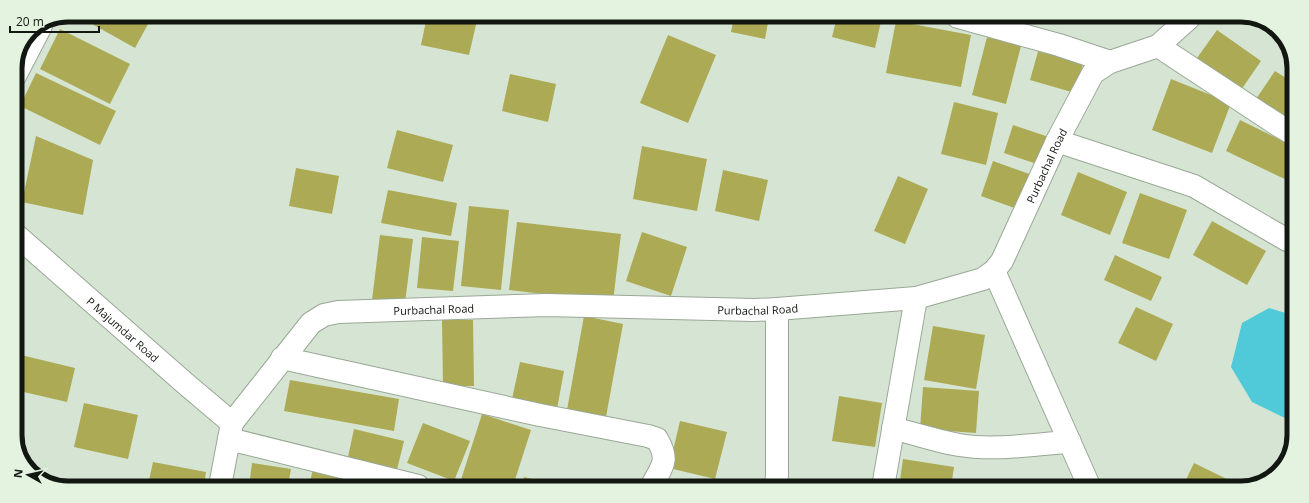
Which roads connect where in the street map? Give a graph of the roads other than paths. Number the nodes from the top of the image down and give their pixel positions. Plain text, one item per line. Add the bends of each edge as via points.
1 (976, 22) edge
2 (1185, 22) edge
3 (37, 34) edge
4 (1158, 46) junction
5 (23, 61) edge
6 (1110, 62) junction
7 (1287, 131) edge
8 (1057, 141) junction
9 (22, 240) edge
10 (1287, 240) edge
11 (994, 272) junction
12 (916, 298) junction
13 (777, 309) junction
14 (282, 358) junction
15 (893, 428) junction
16 (230, 431) junction
17 (1070, 442) junction
18 (221, 481) edge
19 (401, 481) edge
20 (654, 481) edge
21 (776, 481) edge
22 (884, 481) edge
23 (1087, 481) edge

1 - 6 street
2 - 4 street, Purbachal Road
3 - 5 street
4 - 6 street, Purbachal Road
4 - 7 street
6 - 8 street, Purbachal Road via 1093,73
8 - 10 street via 1194,186
8 - 11 street, Purbachal Road via 1002,261
9 - 16 street, P Majumdar Road via 187,385
11 - 12 street, Purbachal Road via 983,279
11 - 17 street
12 - 13 street, Purbachal Road
12 - 15 street
13 - 14 street, Purbachal Road via 546,305 338,312 311,323
13 - 21 street
14 - 16 street, Purbachal Road
14 - 20 street via 532,414 648,436 657,439 664,453 664,461
15 - 17 street via 974,446
15 - 22 street
16 - 18 street
16 - 19 street
17 - 23 street

